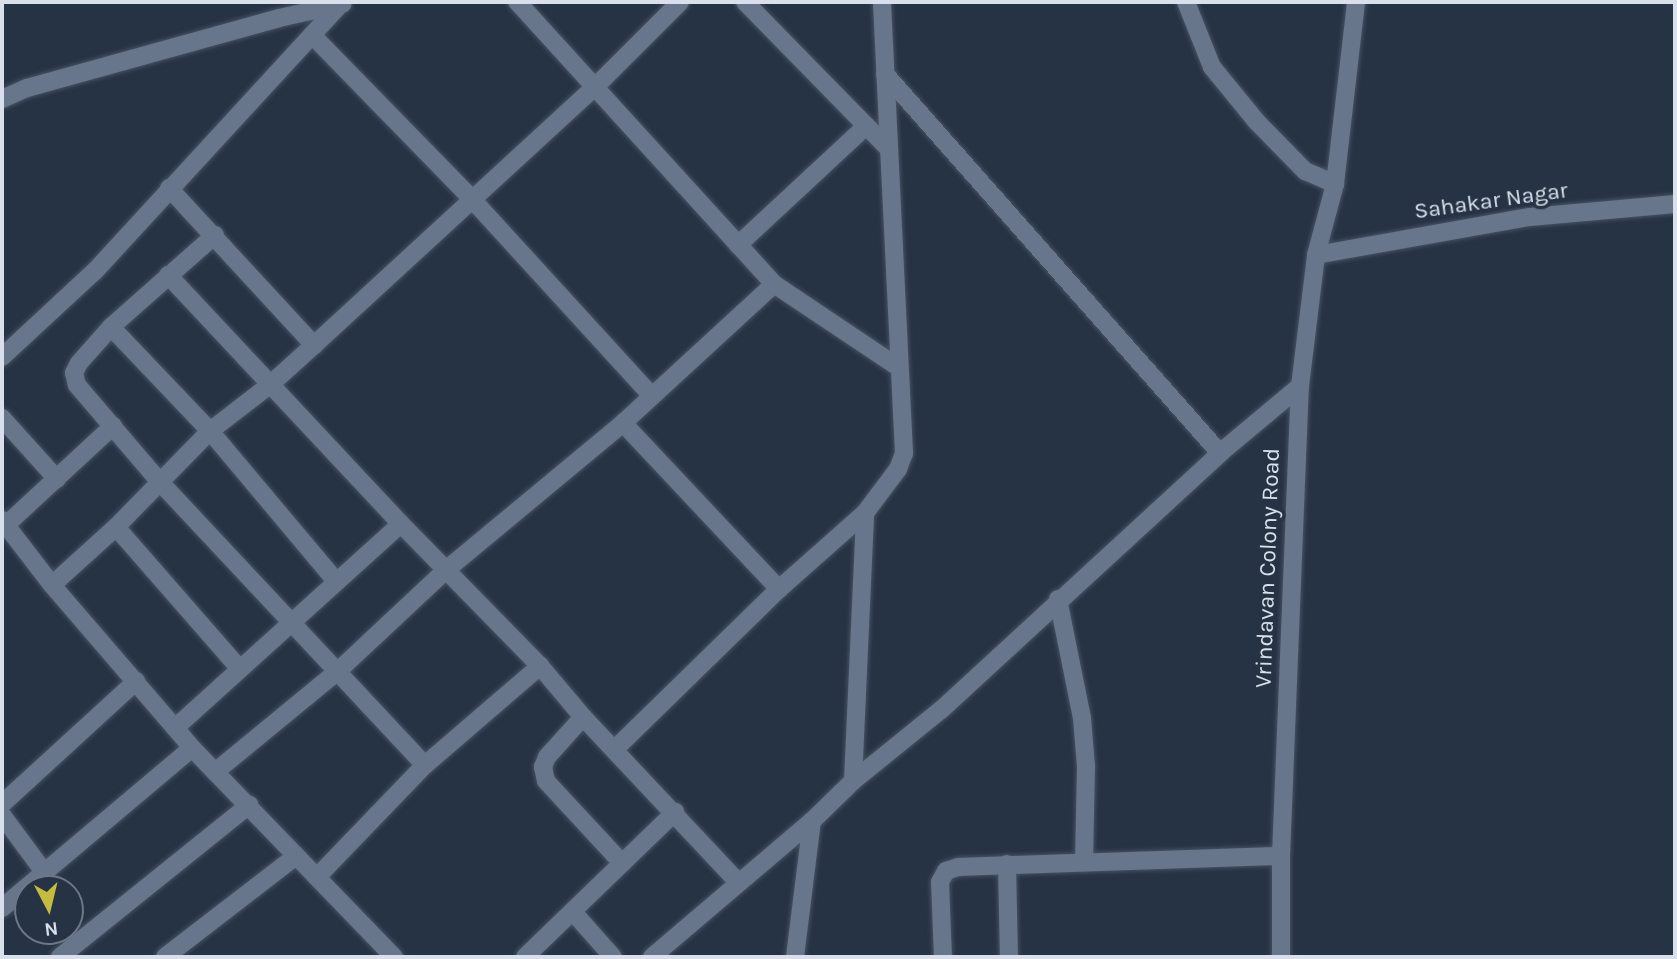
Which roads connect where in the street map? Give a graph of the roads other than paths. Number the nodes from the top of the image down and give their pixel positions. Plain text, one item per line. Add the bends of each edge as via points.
1 (516, 2) edge
2 (680, 2) edge
3 (745, 2) edge
4 (882, 2) edge
5 (1186, 2) edge
6 (1356, 2) edge
7 (342, 4) edge
8 (312, 35) junction
9 (884, 74) junction
10 (595, 87) junction
11 (2, 99) edge
12 (866, 126) junction
13 (888, 148) junction
14 (1335, 184) junction
15 (169, 188) junction
16 (471, 198) junction
17 (1675, 204) edge
18 (215, 235) junction
19 (738, 244) junction
20 (1316, 255) junction
21 (168, 275) junction
22 (774, 284) junction
23 (111, 327) junction
24 (314, 345) junction
25 (2, 357) edge
26 (898, 367) junction
27 (272, 383) junction
28 (1300, 386) junction
29 (652, 396) junction
30 (2, 418) edge
31 (623, 423) junction
32 (113, 426) junction
33 (210, 431) junction
34 (1220, 453) junction
35 (57, 479) junction
36 (159, 481) junction
37 (865, 513) junction
38 (4, 522) edge
39 (401, 524) junction
40 (116, 527) junction
41 (446, 570) junction
42 (336, 581) junction
43 (52, 585) junction
44 (779, 589) junction
45 (1058, 599) junction
46 (291, 623) junction
47 (540, 666) junction
48 (239, 668) junction
49 (338, 671) junction
50 (136, 681) junction
51 (583, 716) junction
52 (176, 728) junction
53 (192, 748) junction
54 (616, 748) junction
55 (425, 765) junction
56 (215, 772) junction
57 (853, 781) junction
58 (2, 804) edge
59 (249, 805) junction
60 (675, 813) junction
61 (2, 815) edge
62 (812, 821) junction
63 (1281, 856) junction
64 (295, 857) junction
65 (1084, 862) junction
66 (622, 863) junction
67 (1007, 864) junction
68 (44, 872) junction
69 (318, 876) junction
70 (738, 882) junction
71 (2, 908) edge
72 (573, 912) junction
73 (60, 957) edge
74 (165, 957) edge
75 (394, 957) edge
76 (525, 957) edge
77 (613, 957) edge
78 (652, 957) edge
79 (795, 957) edge
80 (943, 957) edge
81 (1009, 957) edge
82 (1281, 957) edge

1 - 10 street
2 - 10 street
3 - 12 street
4 - 9 street
5 - 14 street via 1212,67 1305,171
6 - 14 street, Vrindavan Colony Road
7 - 8 street
7 - 11 street via 27,88
8 - 15 street
8 - 16 street
9 - 13 street
9 - 34 street
10 - 16 street
10 - 19 street
12 - 13 street
12 - 19 street
13 - 26 street
14 - 20 street, Vrindavan Colony Road
15 - 18 street
15 - 25 street via 95,271
16 - 24 street
16 - 29 street
17 - 20 street, Sahakar Nagar via 1530,217
18 - 21 street
18 - 24 street
19 - 22 street
20 - 28 street, Vrindavan Colony Road
21 - 23 street
21 - 27 street
22 - 26 street
22 - 29 street
23 - 32 street via 74,373 77,384
23 - 33 street
24 - 27 street
26 - 37 street via 904,453 898,469
27 - 33 street
27 - 39 street
28 - 34 street
28 - 63 street, Vrindavan Colony Road
29 - 31 street
30 - 35 street
31 - 41 street
31 - 44 street
32 - 35 street
32 - 36 street
33 - 36 street
33 - 42 street
34 - 45 street
35 - 38 street
36 - 40 street
36 - 46 street
37 - 44 street
37 - 57 street
38 - 43 street
39 - 41 street
39 - 42 street
40 - 43 street
40 - 48 street
41 - 47 street
41 - 49 street
42 - 46 street
43 - 50 street
44 - 54 street
45 - 57 street via 942,709
45 - 65 street via 1082,718
46 - 48 street
46 - 49 street
47 - 51 street
47 - 55 street
48 - 52 street
49 - 55 street
49 - 56 street
50 - 52 street
50 - 58 street
51 - 54 street
51 - 66 street via 547,757 543,767 546,781
52 - 53 street
53 - 56 street
53 - 68 street
54 - 60 street
55 - 69 street
56 - 59 street
57 - 62 street
59 - 64 street
59 - 73 street
60 - 66 street
60 - 70 street
61 - 68 street
62 - 70 street
62 - 79 street
63 - 65 street
63 - 82 street, Vrindavan Colony Road
64 - 69 street
64 - 74 street
65 - 67 street
66 - 72 street
67 - 80 street via 946,871 940,882
67 - 81 street
68 - 71 street
69 - 75 street
70 - 78 street
72 - 76 street
72 - 77 street

